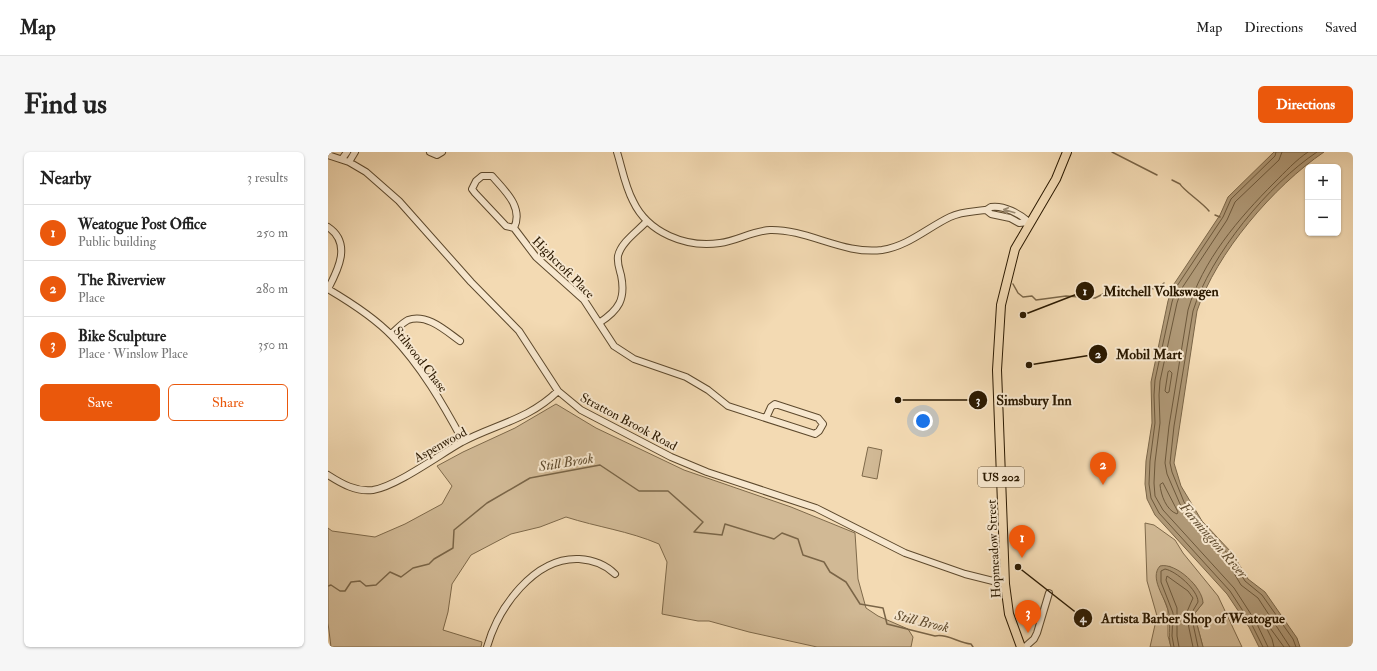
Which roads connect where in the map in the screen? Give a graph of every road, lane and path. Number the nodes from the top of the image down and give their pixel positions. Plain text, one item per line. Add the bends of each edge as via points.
1 (347, 152) edge
2 (356, 152) edge
3 (430, 152) edge
4 (442, 152) edge
5 (617, 152) edge
6 (1067, 152) edge
7 (328, 155) edge
8 (342, 159) junction
9 (349, 162) junction
10 (647, 221) junction
11 (1029, 222) junction
12 (328, 227) edge
13 (514, 228) junction
14 (328, 289) edge
15 (599, 323) junction
16 (391, 334) junction
17 (460, 341) dead end
18 (558, 391) junction
19 (766, 418) junction
20 (463, 441) junction
21 (328, 475) edge
22 (615, 574) dead end
23 (1005, 584) junction
24 (1049, 593) dead end
25 (487, 647) edge
26 (1021, 647) edge
27 (1025, 647) edge

1 - 8 street
2 - 9 street
3 - 4 street via 437,155
5 - 10 street via 633,202
6 - 11 highway, Hopmeadow Street / US 202 via 1056,179
7 - 8 street, Stratton Brook Road
8 - 9 street, Stratton Brook Road
9 - 18 street, Stratton Brook Road via 366,172 399,201 471,282 519,331
10 - 11 street via 670,237 692,243 721,243 757,232 778,230 858,250 882,250 904,244 950,218 975,210 986,210 1019,223
10 - 15 street via 620,250 618,257 623,290 621,301 613,314
11 - 23 highway, Hopmeadow Street / US 202 via 1012,259 1001,305 998,335
12 - 14 street via 338,239 342,253 338,270
13 - 13 street, Highcroft Place via 506,226 475,194 472,189 482,176 492,176 513,200 517,214
13 - 15 street, Highcroft Place via 536,257 584,300
14 - 16 street, Stilwood Chase
15 - 19 street, Highcroft Place via 614,346 623,353 686,377 728,406
16 - 17 street via 407,321 421,320 433,322
16 - 20 street, Stilwood Chase via 441,402
18 - 20 street, Aspenwood via 532,412
18 - 23 street, Stratton Brook Road via 581,410 678,460 816,508 905,553
19 - 19 street, Highcroft Place via 815,434 822,424 818,418 775,404
20 - 21 street, Aspenwood via 391,484 374,490 350,487
22 - 25 street via 608,567 588,560 570,559 549,565 526,581 504,609 491,631
23 - 26 highway, Hopmeadow Street / US 202 via 1009,614
24 - 27 street via 1037,633

